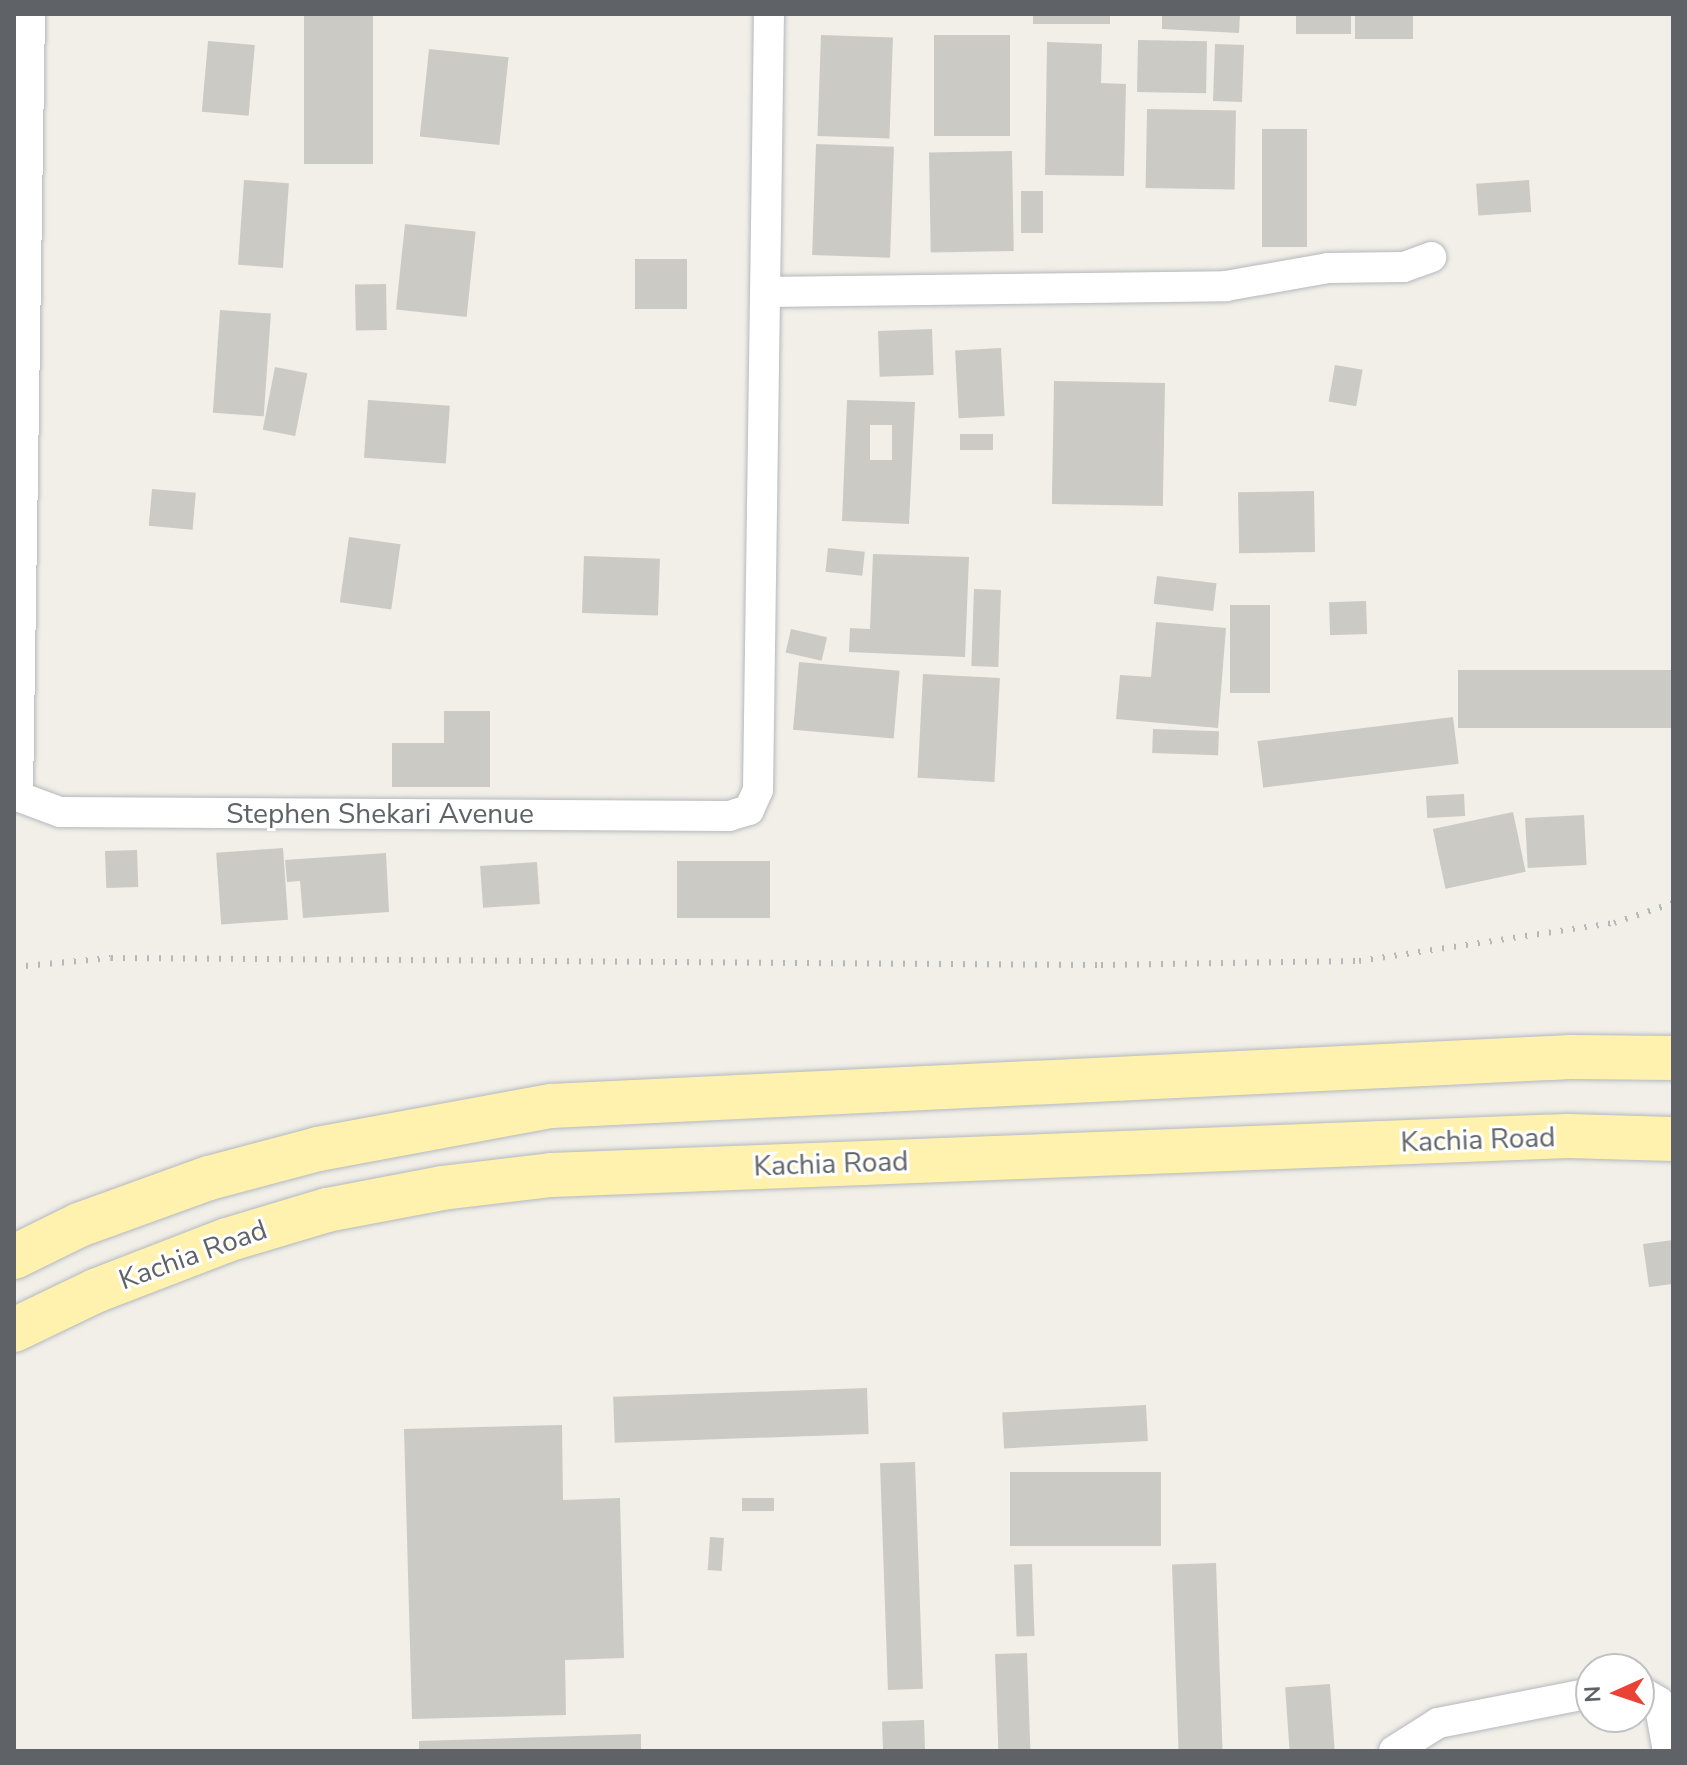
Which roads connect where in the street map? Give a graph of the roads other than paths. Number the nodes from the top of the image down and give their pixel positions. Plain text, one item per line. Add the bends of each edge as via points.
1 (30, 14) edge
2 (769, 14) edge
3 (1431, 257) dead end
4 (765, 292) junction
5 (16, 795) edge
6 (1673, 1058) edge
7 (1673, 1139) edge
8 (14, 1257) edge
9 (14, 1330) edge
10 (1575, 1696) edge
11 (1655, 1700) edge
12 (1394, 1751) edge
13 (1668, 1751) edge

1 - 5 street
2 - 4 street
3 - 4 street via 1404,267 1328,268 1226,286
4 - 5 street, Stephen Shekari Avenue via 758,790 749,810 729,816 60,812
6 - 8 main road via 1571,1057 551,1106 318,1149 209,1178 79,1225
7 - 9 main road, Kachia Road via 1568,1136 551,1175 327,1210 124,1279
10 - 12 street via 1438,1723
11 - 13 street

